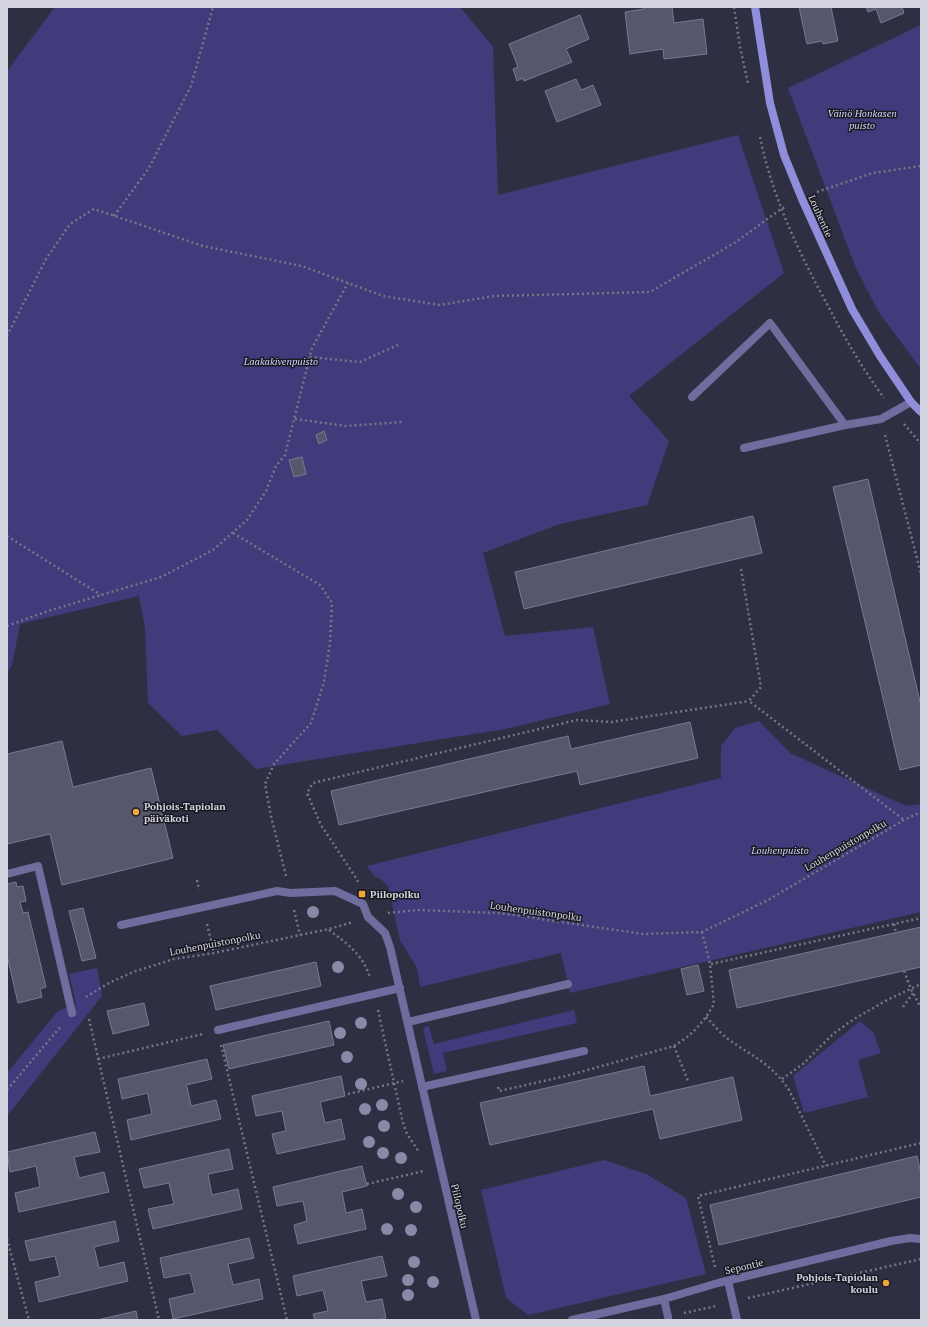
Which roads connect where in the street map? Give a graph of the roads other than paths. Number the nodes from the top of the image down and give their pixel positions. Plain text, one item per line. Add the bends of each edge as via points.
1 (755, 7) edge
2 (692, 397) dead end
3 (911, 402) junction
4 (921, 412) edge
5 (845, 425) junction
6 (744, 448) dead end
7 (7, 874) edge
8 (121, 926) dead end
9 (568, 984) dead end
10 (400, 988) junction
11 (72, 1012) road end
12 (408, 1022) junction
13 (218, 1030) road end
14 (584, 1051) dead end
15 (422, 1087) junction
16 (921, 1239) edge
17 (728, 1281) junction
18 (664, 1299) junction
19 (668, 1317) road end
20 (476, 1320) edge
21 (572, 1320) edge
22 (737, 1320) edge

1 - 3 street, Louhentie via 770,103 784,155 852,309
2 - 5 street via 770,323
3 - 4 street, Louhentie
3 - 5 street via 881,419
5 - 6 street
7 - 11 street via 38,866
8 - 10 street, Piilopolku via 277,891 335,891 363,904 368,916 385,933
9 - 12 street
10 - 12 street, Piilopolku
10 - 13 street
12 - 15 street, Piilopolku
14 - 15 street
15 - 20 street, Piilopolku
16 - 17 street, Sepontie via 891,1241
17 - 18 street, Sepontie
17 - 22 street
18 - 19 street
18 - 21 street, Sepontie

